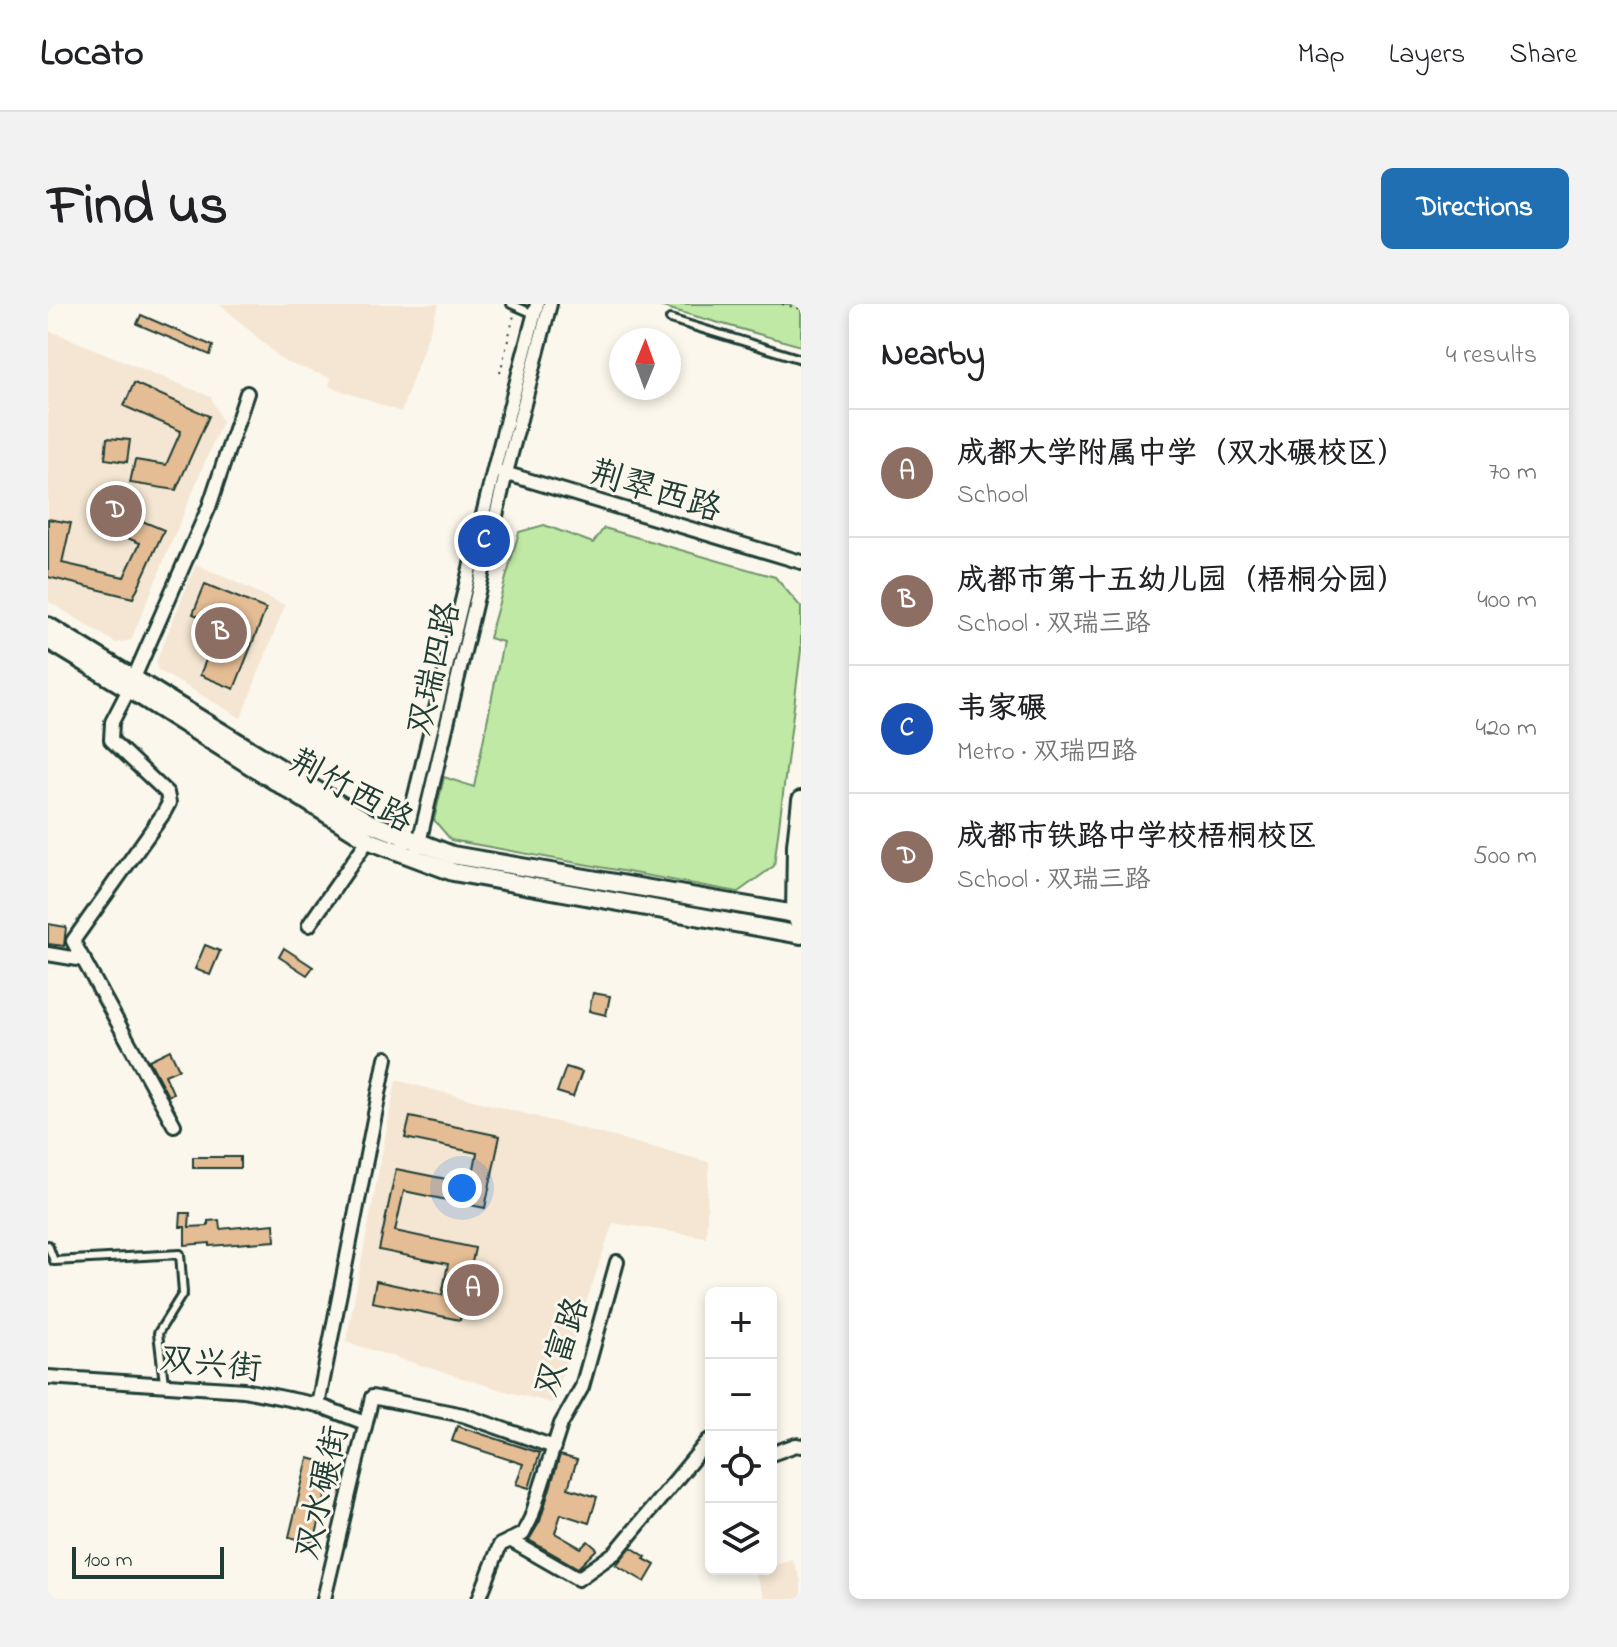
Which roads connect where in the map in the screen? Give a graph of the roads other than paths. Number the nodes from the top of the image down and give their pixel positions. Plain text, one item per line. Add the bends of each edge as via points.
1 (550, 304) edge
2 (513, 305) edge
3 (536, 309) edge
4 (670, 319) dead end
5 (801, 359) edge
6 (247, 393) dead end
7 (500, 471) junction
8 (801, 562) edge
9 (48, 626) edge
10 (48, 640) edge
11 (131, 684) junction
12 (801, 800) edge
13 (368, 840) junction
14 (410, 848) junction
15 (800, 923) edge
16 (309, 925) dead end
17 (48, 954) edge
18 (84, 960) junction
19 (386, 1058) dead end
20 (174, 1125) dead end
21 (48, 1245) edge
22 (617, 1262) dead end
23 (48, 1377) edge
24 (164, 1385) junction
25 (372, 1397) joint
26 (318, 1405) junction
27 (365, 1423) junction
28 (705, 1445) edge
29 (801, 1446) edge
30 (554, 1447) junction
31 (777, 1452) edge
32 (510, 1540) junction
33 (324, 1599) edge
34 (479, 1599) edge

1 - 7 street, 双瑞四路
2 - 3 lane
3 - 7 street, 双瑞四路
4 - 5 lane
6 - 11 street via 209,507
7 - 8 street, 荆翠西路
7 - 14 street, 双瑞四路
9 - 11 main road, 荆竹西路
10 - 11 main road, 荆竹西路
11 - 13 main road, 荆竹西路
11 - 14 main road, 荆竹西路
11 - 18 street via 112,722 111,740 167,793 169,803 73,941
12 - 15 main road via 796,845
13 - 14 main road, 荆竹西路
13 - 16 street
14 - 15 main road, 荆竹西路 via 453,872
17 - 18 street
18 - 20 street
19 - 26 street
21 - 24 lane via 54,1261 180,1254 183,1293 158,1333
22 - 30 street, 双富路 via 582,1387
23 - 24 street, 双兴街
24 - 26 street, 双兴街 via 244,1390
25 - 27 street, 双水碾街
25 - 30 street, 双富路 via 463,1415
26 - 27 street, 双兴街
27 - 33 street, 双水碾街
28 - 32 street via 616,1552 578,1579
29 - 31 street
30 - 32 street, 双富路 via 531,1518 523,1534
32 - 34 street, 双富路 via 500,1545

